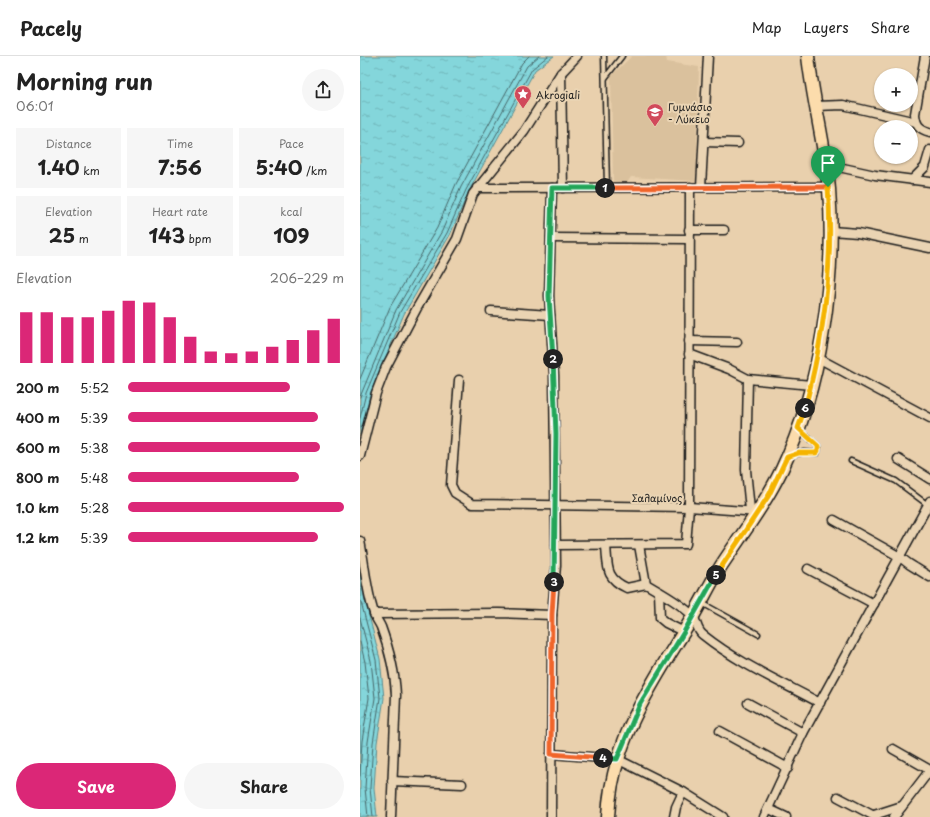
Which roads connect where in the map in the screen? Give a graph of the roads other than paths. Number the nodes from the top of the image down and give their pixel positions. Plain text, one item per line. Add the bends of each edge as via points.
1 (577, 56) edge
2 (604, 56) edge
3 (622, 56) edge
4 (708, 56) edge
5 (808, 56) edge
6 (925, 56) edge
7 (561, 72) junction
8 (605, 78) junction
9 (815, 106) junction
10 (908, 120) edge
11 (916, 120) edge
12 (918, 126) edge
13 (930, 132) edge
14 (704, 142) junction
15 (738, 143) dead end
16 (930, 150) edge
17 (825, 164) junction
18 (912, 180) junction
19 (930, 182) edge
20 (690, 187) junction
21 (701, 187) junction
22 (828, 187) junction
23 (477, 188) junction
24 (552, 188) junction
25 (563, 188) junction
26 (607, 188) junction
27 (690, 230) junction
28 (724, 230) dead end
29 (831, 231) junction
30 (551, 238) junction
31 (689, 239) junction
32 (930, 248) edge
33 (492, 312) dead end
34 (550, 315) junction
35 (689, 341) junction
36 (737, 342) dead end
37 (689, 354) junction
38 (818, 358) junction
39 (748, 379) junction
40 (459, 380) dead end
41 (811, 385) junction
42 (930, 418) edge
43 (798, 428) junction
44 (360, 456) edge
45 (787, 457) junction
46 (898, 459) dead end
47 (851, 461) dead end
48 (930, 479) edge
49 (929, 503) edge
50 (556, 506) junction
51 (689, 507) junction
52 (754, 511) junction
53 (834, 520) dead end
54 (360, 541) edge
55 (556, 545) junction
56 (606, 546) junction
57 (639, 546) junction
58 (900, 556) junction
59 (808, 569) dead end
60 (930, 577) edge
61 (646, 584) junction
62 (659, 592) junction
63 (700, 602) junction
64 (874, 604) junction
65 (374, 614) junction
66 (552, 614) junction
67 (693, 616) junction
68 (684, 632) junction
69 (758, 634) dead end
70 (820, 703) junction
71 (748, 704) dead end
72 (720, 731) dead end
73 (803, 733) junction
74 (893, 749) dead end
75 (551, 754) junction
76 (617, 759) junction
77 (788, 768) junction
78 (930, 770) edge
79 (392, 781) junction
80 (462, 784) dead end
81 (683, 792) junction
82 (838, 797) dead end
83 (902, 806) junction
84 (769, 809) junction
85 (875, 816) edge
86 (391, 817) edge
87 (551, 817) edge
88 (608, 817) edge
89 (674, 817) edge
90 (723, 817) edge
91 (764, 817) edge
92 (786, 817) edge
93 (894, 817) edge

1 - 7 street
2 - 8 lane
3 - 8 lane
4 - 14 street
5 - 9 main road
6 - 11 street
7 - 23 street via 524,131
7 - 25 street
8 - 26 lane
9 - 10 street via 843,104
9 - 17 main road
12 - 13 street
14 - 15 street
14 - 21 street
16 - 18 street via 925,167
17 - 18 street
17 - 22 main road
18 - 19 street
20 - 21 street
20 - 26 street
20 - 27 street
21 - 22 street
22 - 29 main road
23 - 24 street
23 - 44 street via 457,239 386,367 376,393
24 - 25 street
24 - 30 street
25 - 26 street
27 - 28 street
27 - 31 street
29 - 32 street via 858,233
29 - 38 main road via 827,292
30 - 31 street
30 - 34 street
31 - 35 street
33 - 34 street
34 - 50 street via 554,375
35 - 36 street
35 - 37 street
37 - 39 street
37 - 51 street
38 - 41 main road
38 - 42 street
39 - 41 street
39 - 52 street via 746,470
40 - 50 street, Σαλαμίνος via 451,485 455,493 472,504
41 - 43 main road
43 - 45 main road
43 - 45 lane via 818,446 818,451 796,453
45 - 52 main road via 769,495
46 - 48 street
47 - 49 lane via 896,481
49 - 58 street
50 - 51 street, Σαλαμίνος
50 - 55 street
51 - 52 street, Σαλαμίνος
51 - 57 street via 686,544
52 - 63 main road
53 - 58 street
54 - 65 street via 365,578
55 - 56 street
55 - 66 street
56 - 57 street
56 - 61 street via 609,574 613,580 627,588
57 - 61 street
58 - 60 street
58 - 64 street
59 - 64 street
61 - 62 street
62 - 67 street
62 - 68 street via 660,618 666,624
63 - 67 main road
63 - 69 lane
64 - 70 street
65 - 66 street
65 - 79 street via 388,648 395,678
66 - 75 street
67 - 68 main road
67 - 70 street via 698,630 714,644
68 - 76 main road via 640,704
70 - 73 street
71 - 73 street
72 - 77 street
73 - 77 street
74 - 78 street
75 - 76 street
75 - 87 street
76 - 81 street
76 - 88 main road via 610,787
77 - 84 street
78 - 83 street
79 - 80 street
79 - 86 street
81 - 89 street
81 - 90 street
82 - 85 street
83 - 85 street
83 - 93 street
84 - 91 street
84 - 92 street

